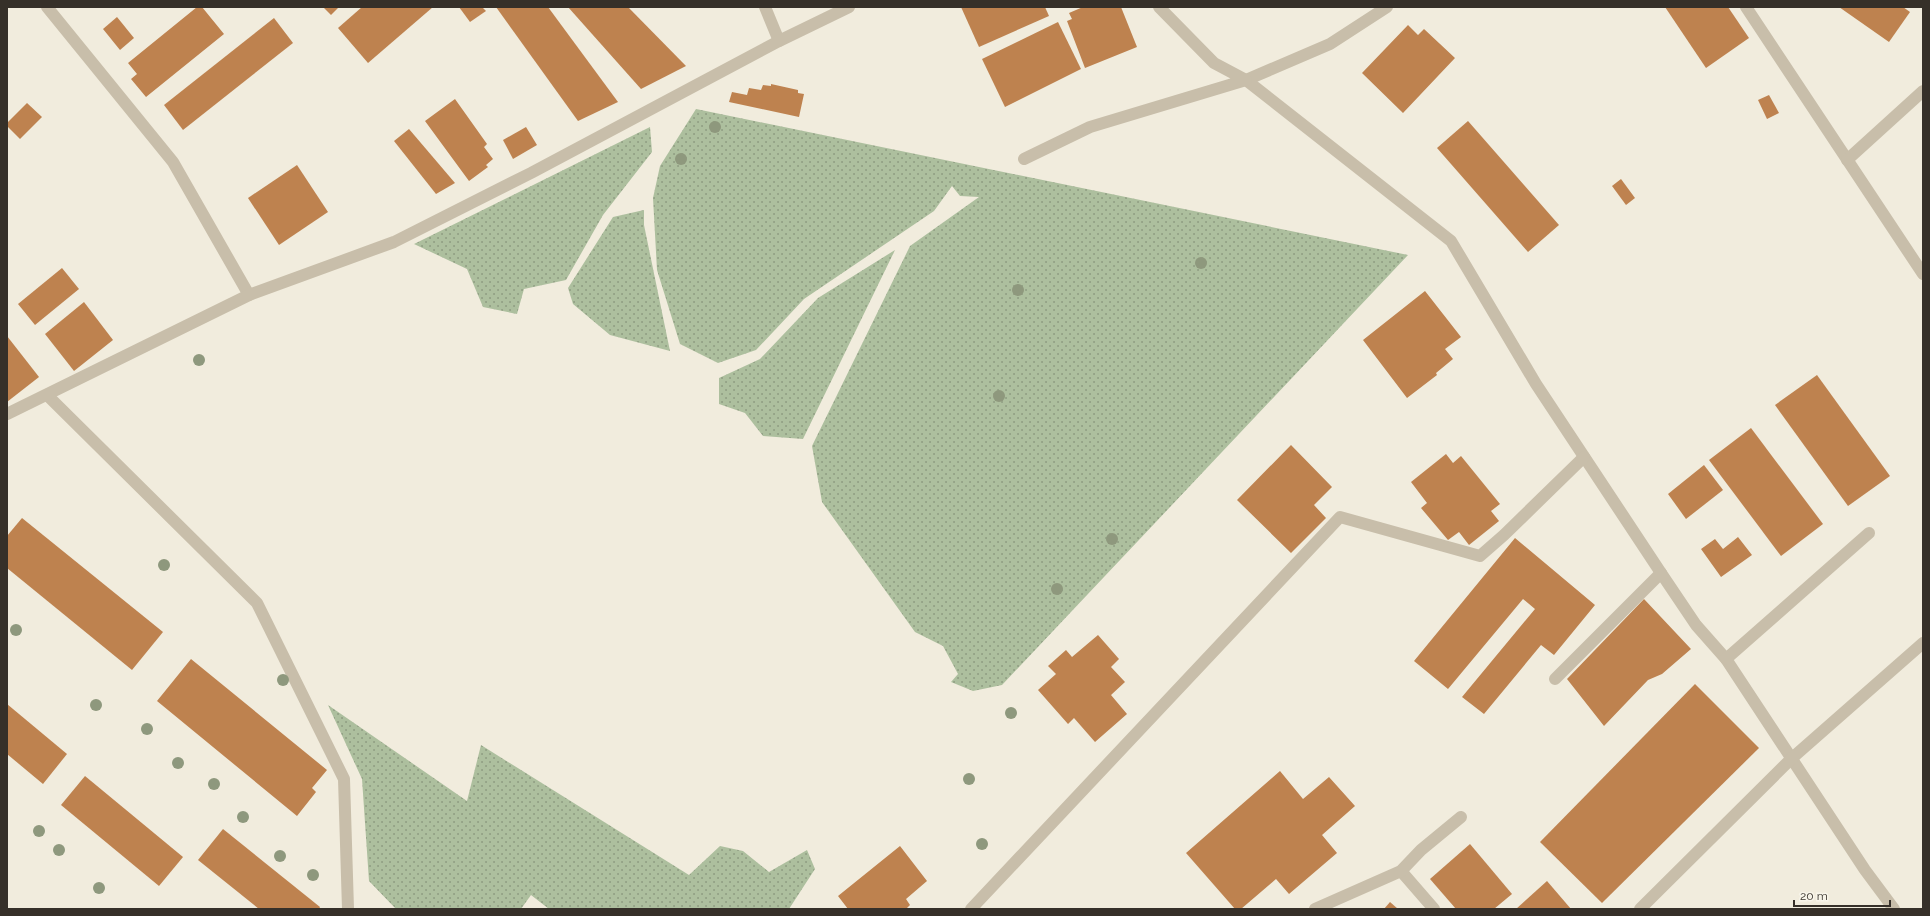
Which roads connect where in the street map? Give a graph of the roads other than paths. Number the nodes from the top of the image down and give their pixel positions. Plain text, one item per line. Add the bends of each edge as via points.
1 (47, 7) edge
2 (765, 7) edge
3 (849, 7) edge
4 (1159, 7) edge
5 (1387, 7) edge
6 (1746, 7) edge
7 (779, 41) junction
8 (1246, 80) junction
9 (1923, 92) edge
10 (1024, 159) dead end
11 (1847, 160) junction
12 (1923, 274) edge
13 (248, 295) junction
14 (47, 395) junction
15 (7, 414) edge
16 (1584, 457) junction
17 (1869, 533) dead end
18 (1661, 573) junction
19 (1923, 643) edge
20 (1726, 659) junction
21 (1554, 679) dead end
22 (1791, 759) junction
23 (1461, 817) dead end
24 (1401, 870) junction
25 (348, 909) edge
26 (972, 909) edge
27 (1315, 909) edge
28 (1434, 909) edge
29 (1640, 909) edge
30 (1894, 909) edge

1 - 13 street via 173,162
2 - 7 street
3 - 7 street
4 - 8 street via 1214,63
5 - 8 street via 1330,44
6 - 11 street
7 - 13 street via 531,173 394,242
8 - 10 street via 1090,127
8 - 16 street via 1451,241 1536,384
9 - 11 street
11 - 12 street
13 - 14 street
14 - 15 street
14 - 25 street via 257,604 344,780
16 - 18 street
16 - 26 street via 1480,556 1340,517
17 - 20 street
18 - 20 street via 1696,625
18 - 21 street
19 - 22 street
20 - 22 street
22 - 29 street
22 - 30 street
23 - 24 street
24 - 27 street
24 - 28 street

